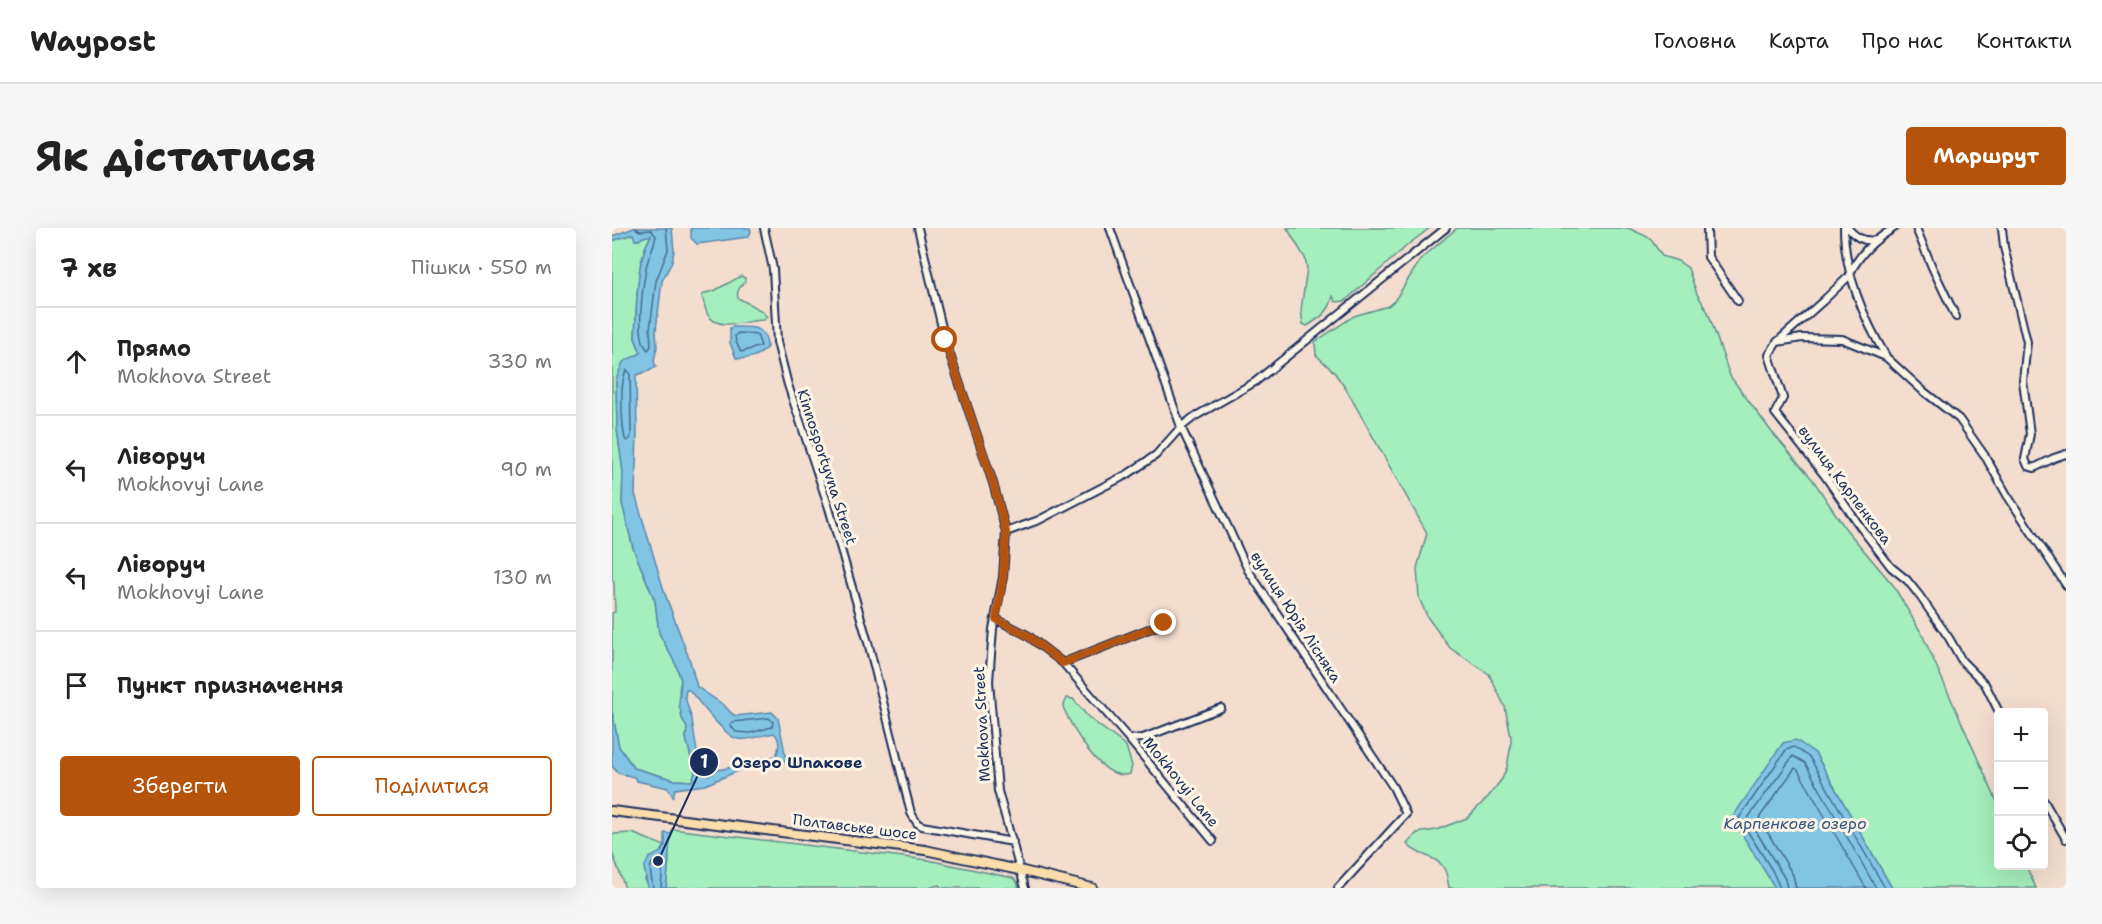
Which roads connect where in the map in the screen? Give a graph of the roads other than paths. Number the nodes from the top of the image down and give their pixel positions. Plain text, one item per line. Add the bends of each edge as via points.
1 (764, 228) edge
2 (918, 228) edge
3 (1110, 228) edge
4 (1446, 228) edge
5 (1707, 228) edge
6 (1846, 228) edge
7 (1894, 228) edge
8 (1916, 228) edge
9 (2002, 228) edge
10 (1875, 240) junction
11 (1850, 275) junction
12 (1738, 301) dead end
13 (1956, 317) dead end
14 (1777, 342) junction
15 (1886, 357) junction
16 (1181, 427) junction
17 (2066, 454) edge
18 (1006, 532) junction
19 (2066, 585) edge
20 (996, 619) junction
21 (1164, 623) dead end
22 (1063, 663) junction
23 (1221, 708) dead end
24 (1997, 708) edge
25 (1129, 739) junction
26 (2048, 809) edge
27 (612, 811) edge
28 (2066, 839) edge
29 (1213, 841) dead end
30 (1013, 842) junction
31 (1019, 870) junction
32 (1025, 888) edge
33 (1092, 888) edge
34 (1338, 888) edge

1 - 30 street, Kinnosportyvna Street via 773,269 777,342 788,386 835,531 911,813 922,826
2 - 18 street, Mokhova Street via 945,340
3 - 16 street, вулиця Юрія Лісняка
4 - 16 street via 1255,382
5 - 12 street via 1708,257
6 - 10 street via 1861,239
6 - 11 street via 1844,243
7 - 10 street
8 - 13 street
9 - 17 street via 2027,342 2023,381 2030,434 2025,459 2034,468
10 - 11 street via 1859,256
11 - 14 street
11 - 15 street via 1871,332
14 - 15 street via 1842,339
14 - 24 street, вулиця Карпенкова via 1769,355 1784,398 1775,413 1891,567 1919,595 1962,661 1985,684
15 - 19 street via 1959,419
16 - 18 street via 1156,455 1128,474 1039,520
16 - 34 street, вулиця Юрія Лісняка via 1248,570 1393,787 1406,814
18 - 20 street, Mokhova Street
20 - 22 street, Mokhovyi Lane via 1027,635
20 - 30 street, Mokhova Street via 989,681 998,791
21 - 22 street
22 - 25 street, Mokhovyi Lane
23 - 25 street, Mokhovyi Lane via 1143,738
25 - 29 street, Mokhovyi Lane
26 - 28 street
27 - 31 main road, Полтавське шосе via 888,844
30 - 31 street, Mokhova Street
31 - 32 street, Mokhova Street
31 - 33 main road, Полтавське шосе

